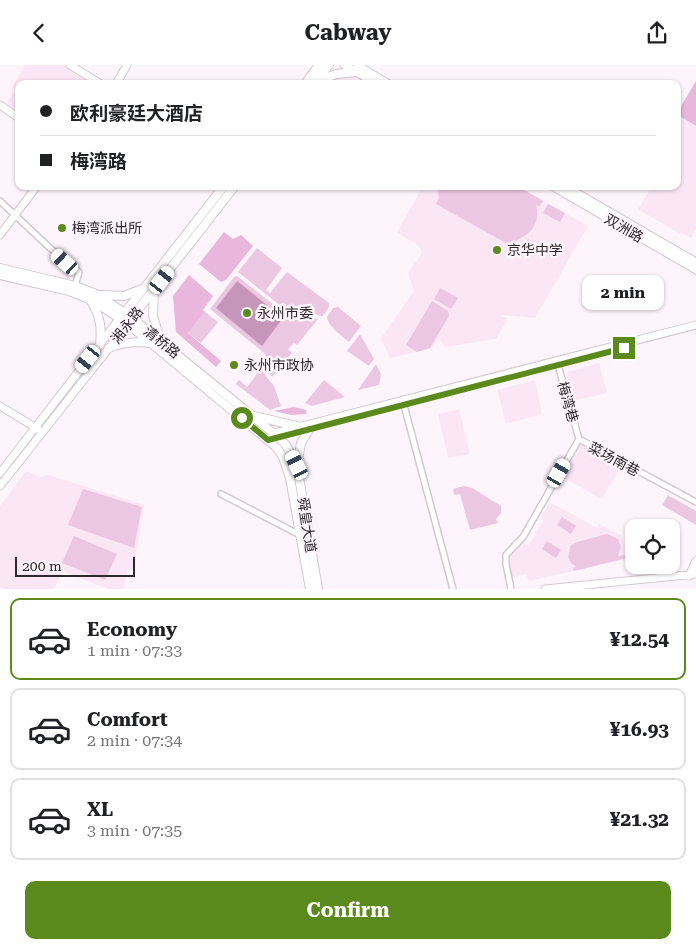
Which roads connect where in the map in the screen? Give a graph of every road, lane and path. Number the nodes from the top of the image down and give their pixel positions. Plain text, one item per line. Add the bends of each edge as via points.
1 (70, 65) edge
2 (127, 65) edge
3 (311, 65) edge
4 (319, 65) edge
5 (329, 65) edge
6 (344, 65) edge
7 (358, 67) edge
8 (94, 80) edge
9 (118, 80) edge
10 (311, 80) edge
11 (312, 80) edge
12 (313, 80) edge
13 (317, 80) edge
14 (375, 80) edge
15 (0, 105) edge
16 (15, 115) edge
17 (34, 190) edge
18 (221, 190) edge
19 (232, 190) edge
20 (559, 190) edge
21 (572, 190) edge
22 (0, 201) edge
23 (16, 215) junction
24 (0, 235) edge
25 (696, 263) edge
26 (0, 268) edge
27 (696, 270) edge
28 (0, 275) edge
29 (75, 286) junction
30 (144, 289) junction
31 (154, 291) junction
32 (93, 298) junction
33 (123, 315) junction
34 (130, 321) junction
35 (696, 325) edge
36 (696, 329) edge
37 (156, 342) junction
38 (100, 344) junction
39 (109, 348) junction
40 (558, 365) junction
41 (0, 405) edge
42 (405, 409) dead end
43 (251, 415) junction
44 (304, 428) junction
45 (40, 429) junction
46 (276, 435) junction
47 (579, 439) junction
48 (268, 440) junction
49 (297, 465) junction
50 (0, 473) edge
51 (0, 486) edge
52 (221, 494) dead end
53 (696, 503) edge
54 (301, 535) junction
55 (696, 561) edge
56 (693, 577) edge
57 (310, 589) edge
58 (318, 589) edge
59 (453, 589) edge
60 (511, 589) edge
61 (545, 589) edge
62 (586, 589) edge

1 - 8 main road
2 - 9 main road
3 - 10 main road
4 - 11 main road
5 - 12 main road
6 - 7 main road
7 - 13 main road
7 - 14 main road
15 - 16 main road
17 - 23 main road
18 - 30 main road, 湘永路
19 - 31 main road, 湘永路
20 - 27 main road, 双洲路
21 - 25 main road, 双洲路
22 - 23 street
23 - 24 main road
23 - 29 street via 79,272
26 - 29 main road, 清桥路
28 - 32 main road, 清桥路
29 - 32 main road, 清桥路
30 - 32 main road via 124,296
30 - 33 main road, 湘永路
31 - 34 main road, 湘永路
31 - 37 main road
32 - 33 main road, 清桥路
32 - 38 main road via 102,331
33 - 34 main road, 清桥路
33 - 38 main road, 湘永路
34 - 37 main road, 清桥路
34 - 39 main road, 湘永路
35 - 44 main road
36 - 40 main road
37 - 39 main road via 120,343
37 - 43 main road, 清桥路
37 - 48 main road, 清桥路
38 - 45 main road, 湘永路
39 - 45 main road, 湘永路
40 - 44 main road
40 - 47 street, 梅湾巷
41 - 45 main road
42 - 59 street
43 - 44 main road
43 - 46 main road, 清桥路
44 - 46 main road
44 - 49 main road
45 - 50 main road, 湘永路
45 - 51 main road, 湘永路
46 - 48 main road
46 - 49 main road, 舜皇大道
47 - 53 street, 菜场南巷
47 - 60 street, 菜场南巷 via 523,537 506,555
48 - 54 main road, 舜皇大道 via 277,448 287,467
49 - 58 main road, 舜皇大道
52 - 54 street
54 - 57 main road, 舜皇大道
55 - 56 main road
56 - 61 main road
56 - 62 main road

